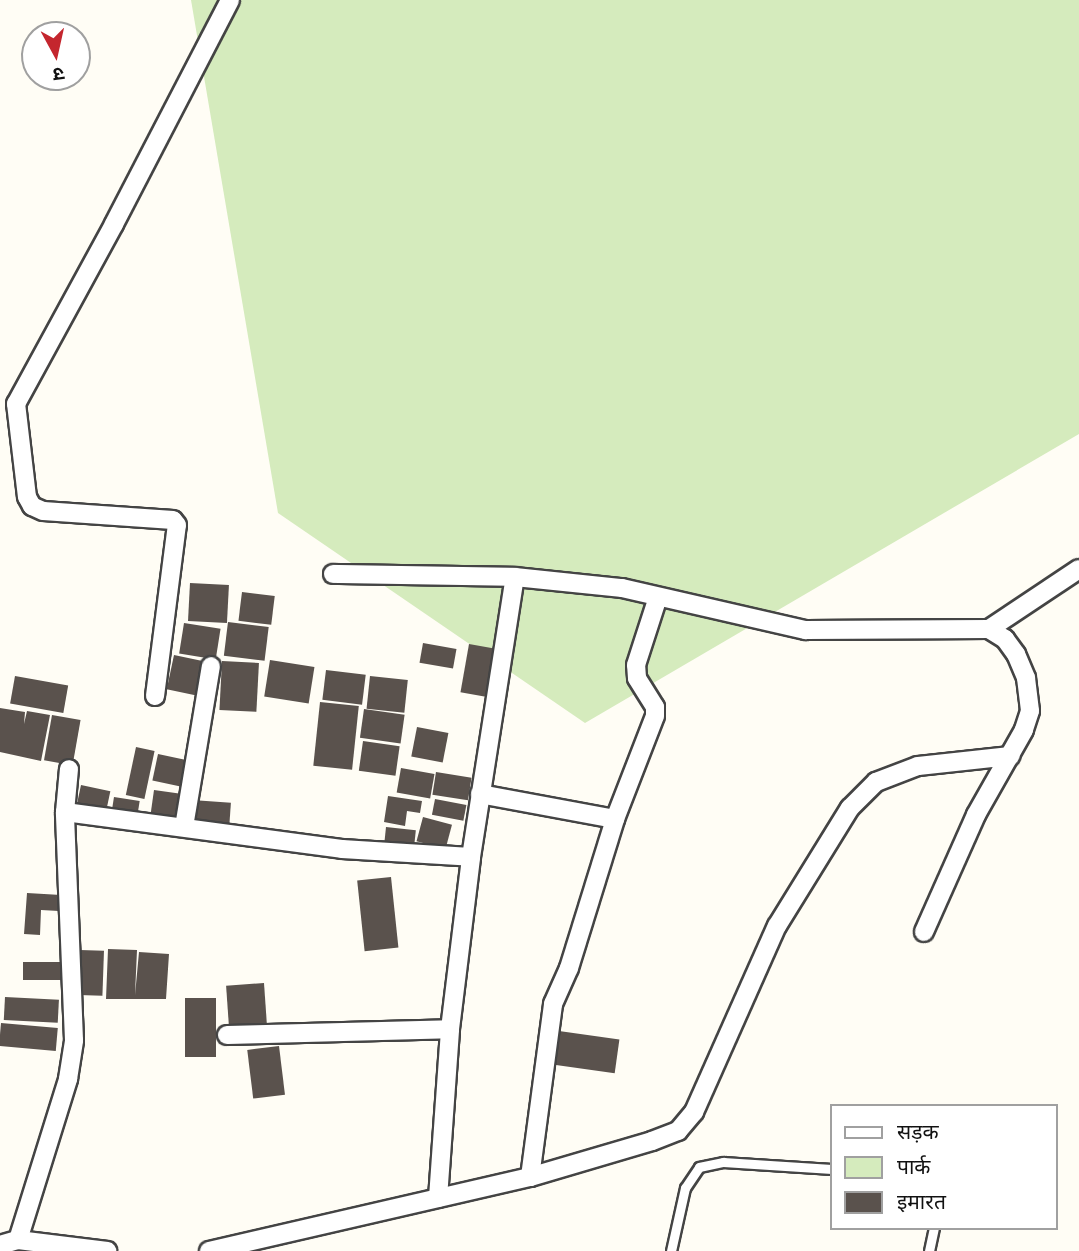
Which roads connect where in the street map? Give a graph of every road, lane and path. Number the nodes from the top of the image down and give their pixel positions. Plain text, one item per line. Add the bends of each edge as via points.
1 (230, 0) edge
2 (1079, 569) edge
3 (333, 573) dead end
4 (515, 577) junction
5 (658, 597) junction
6 (989, 629) junction
7 (212, 666) dead end
8 (155, 696) dead end
9 (1010, 756) junction
10 (69, 769) dead end
11 (480, 794) junction
12 (65, 812) junction
13 (615, 819) junction
14 (184, 827) junction
15 (471, 858) junction
16 (924, 932) dead end
17 (450, 1029) junction
18 (227, 1035) dead end
19 (830, 1169) edge
20 (530, 1177) junction
21 (438, 1198) junction
22 (934, 1230) edge
23 (18, 1240) junction
24 (0, 1245) edge
25 (107, 1251) edge
26 (209, 1251) edge
27 (671, 1251) edge
28 (929, 1251) edge

1 - 8 street via 16,404 32,506 43,511 173,520 177,525
2 - 6 street
3 - 4 street
4 - 5 street
4 - 11 street
5 - 6 street via 806,630
5 - 13 street via 636,665 637,678 655,707 655,716
6 - 9 street via 1016,654 1030,694 1030,710
7 - 14 street
9 - 16 street via 976,815
9 - 20 street via 918,766 876,782 850,808 777,926 694,1112 678,1131
10 - 12 street
11 - 13 street
11 - 15 street
12 - 14 street
12 - 23 street via 74,1040 68,1079
13 - 20 street via 569,968 553,1004
14 - 15 street via 342,849
15 - 17 street
17 - 18 street
17 - 21 street
19 - 27 lane via 723,1162 699,1167 685,1188
20 - 21 street
21 - 26 street
22 - 28 lane
23 - 24 street
23 - 25 street

